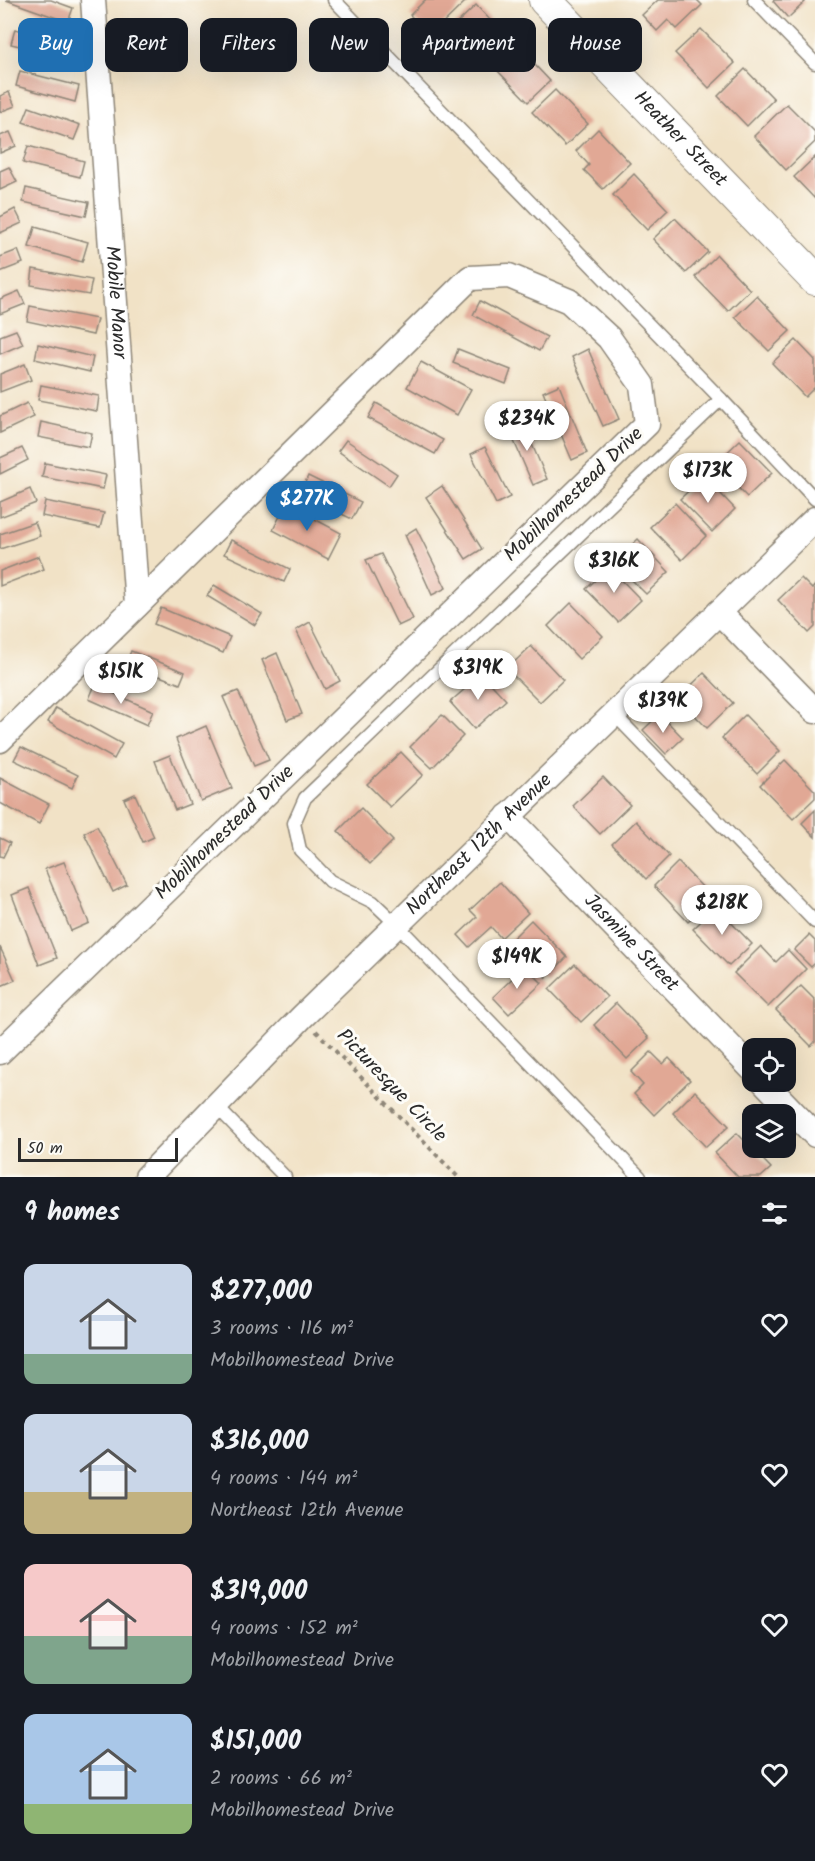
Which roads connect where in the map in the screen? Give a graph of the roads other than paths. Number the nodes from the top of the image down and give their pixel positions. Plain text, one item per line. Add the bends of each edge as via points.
1 (93, 0) edge
2 (334, 0) edge
3 (545, 0) edge
4 (754, 0) edge
5 (815, 63) edge
6 (815, 279) edge
7 (721, 399) junction
8 (815, 499) edge
9 (815, 519) edge
10 (137, 605) junction
11 (719, 612) junction
12 (815, 711) edge
13 (614, 713) junction
14 (0, 740) edge
15 (508, 816) junction
16 (815, 922) edge
17 (397, 925) junction
18 (0, 1052) edge
19 (742, 1059) edge
20 (774, 1092) edge
21 (216, 1106) junction
22 (815, 1135) edge
23 (147, 1177) edge
24 (285, 1177) edge
25 (640, 1177) edge

1 - 10 street, Mobile Manor
2 - 7 lane
3 - 6 street, Heather Street
4 - 5 lane
7 - 8 lane
7 - 17 lane via 305,798 294,823 300,850 330,881 373,902
9 - 11 street, Northeast 12th Avenue
10 - 14 street, Mobilhomestead Drive
10 - 18 street, Mobilhomestead Drive via 470,278 509,276 569,301 609,338 642,385 647,424
11 - 12 street
11 - 13 street, Northeast 12th Avenue
13 - 15 street, Northeast 12th Avenue
13 - 16 lane
15 - 17 street, Northeast 12th Avenue
15 - 19 street, Jasmine Street
17 - 21 street, Northeast 12th Avenue
17 - 25 lane
20 - 22 street
21 - 23 street, Northeast 12th Avenue
21 - 24 lane

